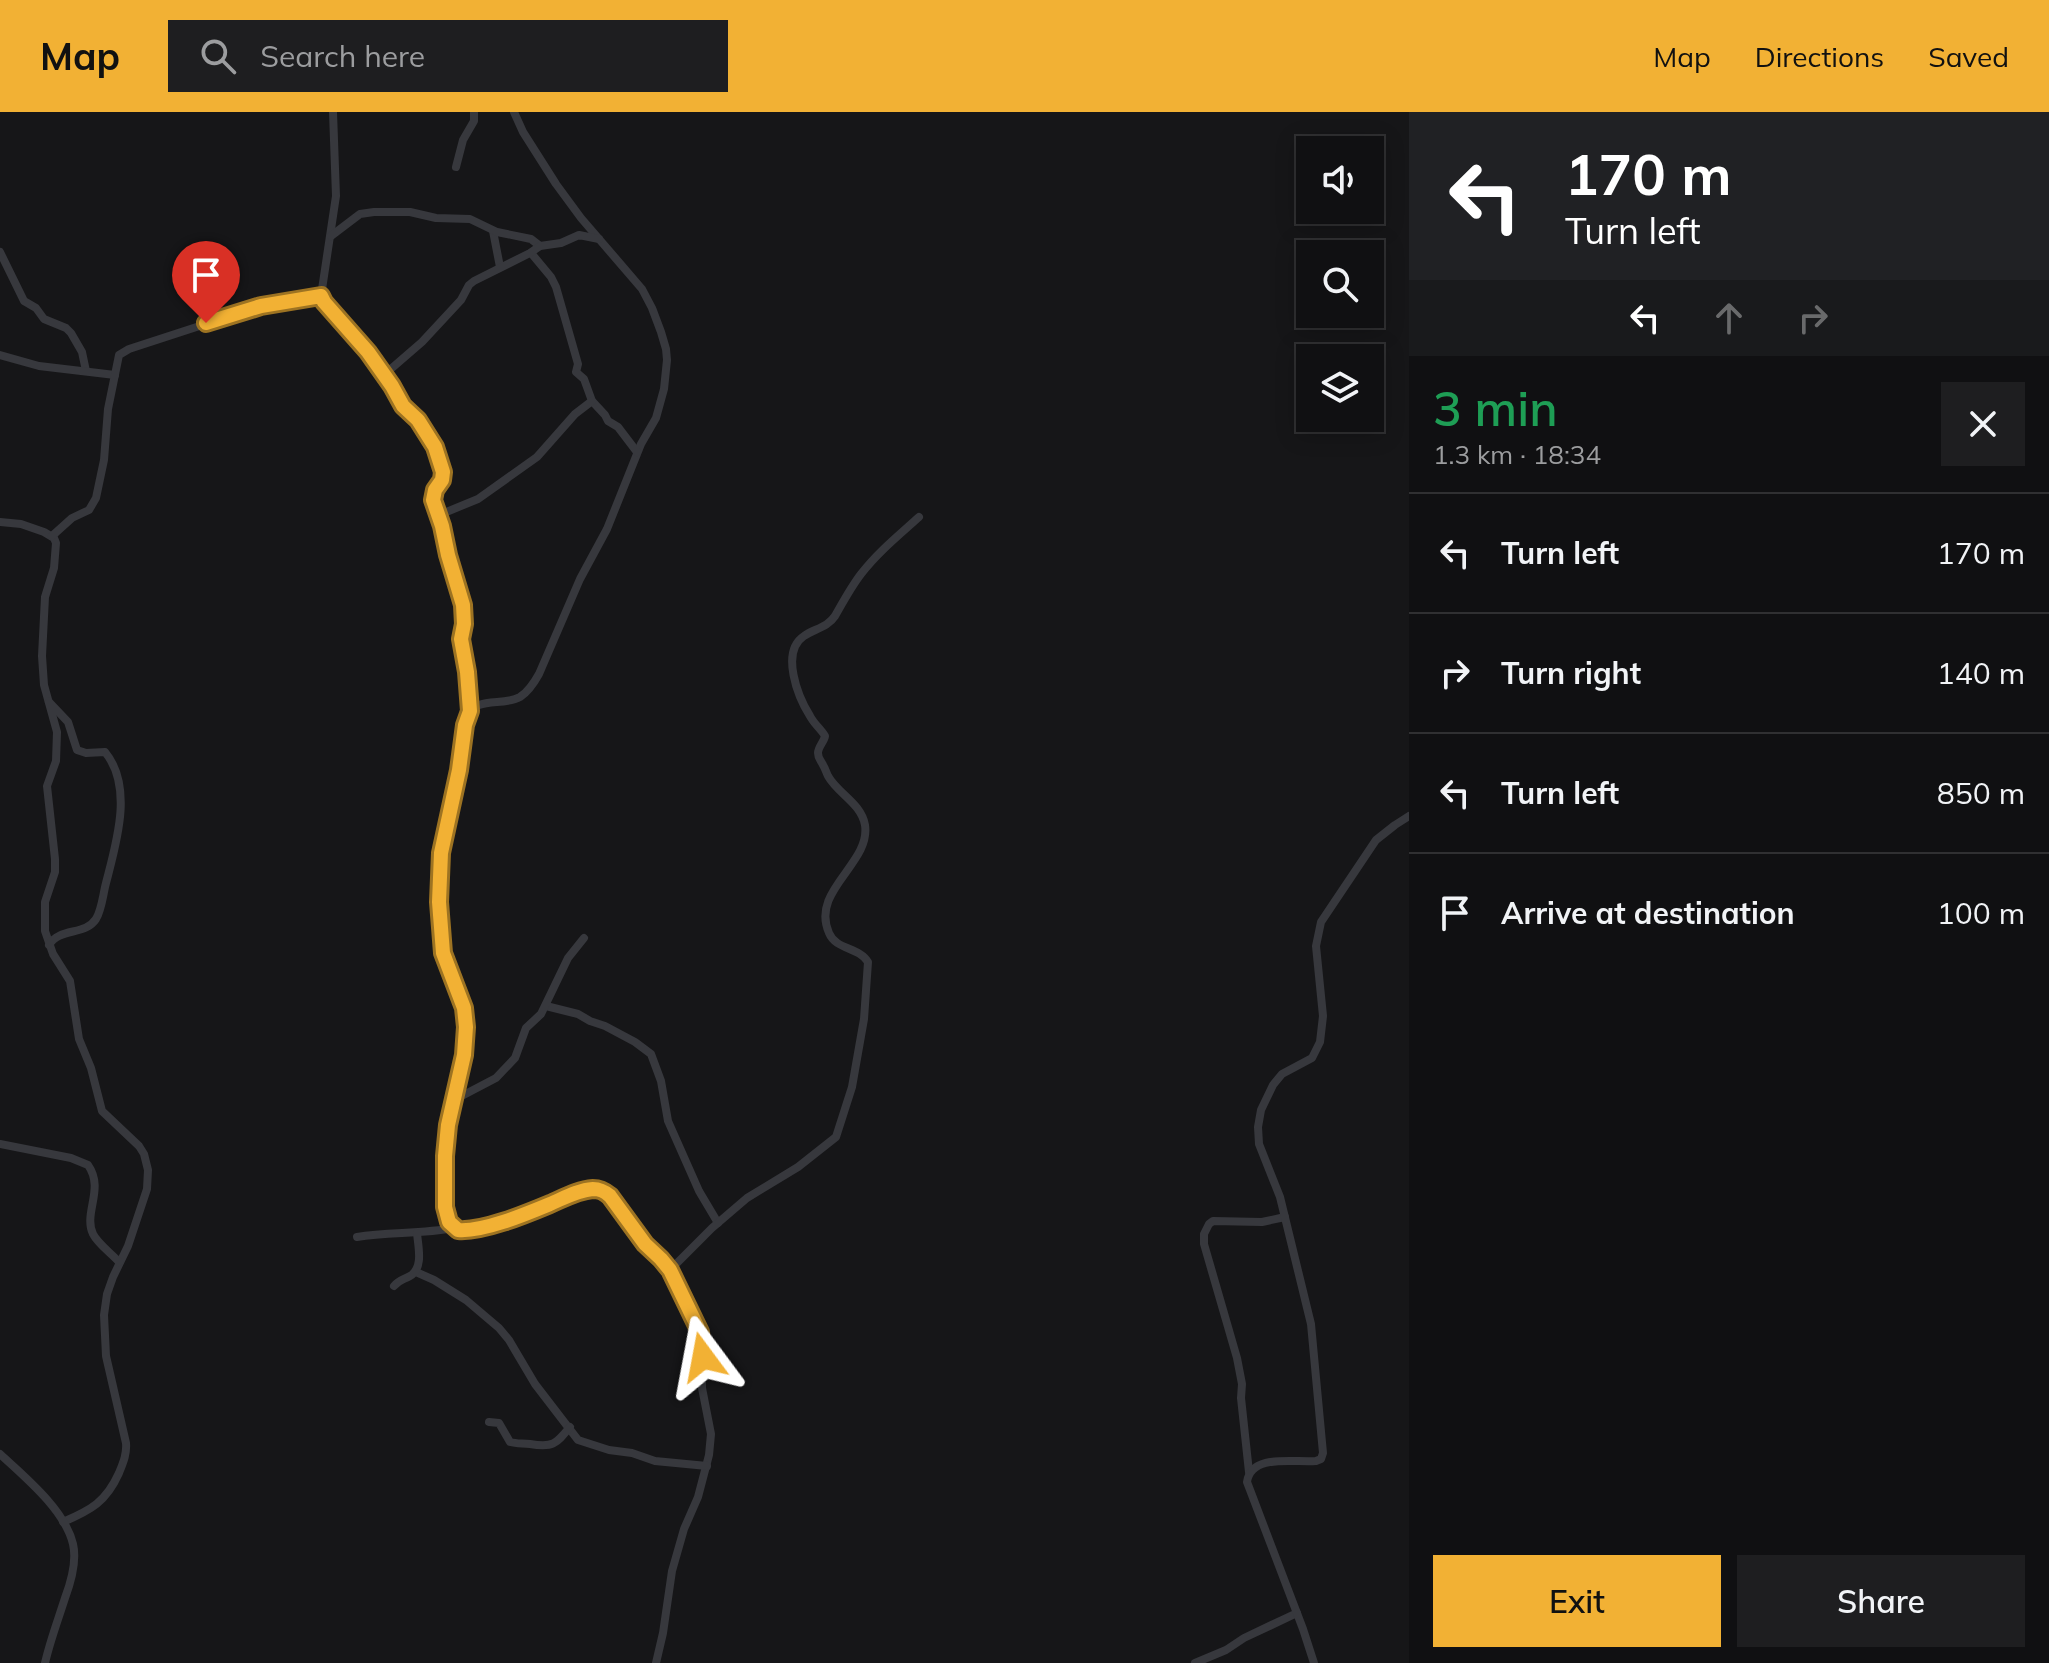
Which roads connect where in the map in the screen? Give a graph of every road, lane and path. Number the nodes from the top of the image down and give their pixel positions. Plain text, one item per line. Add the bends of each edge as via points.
1 (333, 112) edge
2 (474, 112) edge
3 (514, 112) edge
4 (456, 167) dead end
5 (493, 231) junction
6 (330, 237) junction
7 (600, 239) junction
8 (540, 246) junction
9 (0, 252) edge
10 (531, 253) junction
11 (500, 267) junction
12 (321, 296) junction
13 (0, 355) edge
14 (86, 371) junction
15 (385, 374) junction
16 (115, 375) junction
17 (592, 401) junction
18 (637, 452) junction
19 (439, 515) junction
20 (919, 517) dead end
21 (0, 522) edge
22 (52, 536) junction
23 (49, 702) junction
24 (470, 711) junction
25 (1409, 816) edge
26 (584, 938) dead end
27 (49, 945) junction
28 (546, 1006) junction
29 (454, 1100) junction
30 (0, 1144) edge
31 (1285, 1217) junction
32 (718, 1223) junction
33 (454, 1228) junction
34 (417, 1233) junction
35 (357, 1237) dead end
36 (119, 1262) junction
37 (670, 1270) junction
38 (416, 1272) junction
39 (394, 1286) dead end
40 (489, 1422) dead end
41 (570, 1427) junction
42 (0, 1454) edge
43 (707, 1466) junction
44 (1249, 1473) junction
45 (63, 1522) junction
46 (1297, 1613) junction
47 (45, 1663) edge
48 (656, 1663) edge
49 (1195, 1663) edge
50 (1314, 1663) edge

1 - 6 street via 336,188
2 - 4 street
3 - 7 street via 556,184
5 - 6 street via 462,217 374,212 355,217
5 - 8 street
5 - 11 street
6 - 12 street
7 - 8 street via 579,235
7 - 18 street via 642,289 666,349 659,410
8 - 10 street
9 - 14 street via 24,301 71,333
10 - 11 street
10 - 17 street via 556,287 577,360 575,370
11 - 15 street via 472,282 422,342
12 - 15 street
12 - 16 street via 261,306 129,349 119,355
13 - 14 street
14 - 16 street
15 - 19 street via 435,447 443,472 433,497
16 - 22 street via 96,498 89,510
17 - 18 street
17 - 19 street via 537,457 478,499
18 - 24 street via 539,674 517,698
19 - 24 street via 463,605 461,639
20 - 32 street via 862,571 833,620 800,639 792,659 802,701 825,736 820,759 864,824 863,846 835,887 826,925 837,943 868,962 850,1096 832,1142
21 - 22 street
22 - 23 street via 56,555 45,597 42,656
23 - 27 street via 57,732 56,761 47,786 55,859 44,913
23 - 27 street via 68,722 77,750 105,752 116,772 121,802 97,918
24 - 29 street via 440,868 443,953 466,1027
25 - 31 street via 1376,840 1321,922 1316,946 1323,1016 1320,1042 1312,1058 1277,1079 1261,1110 1259,1144
26 - 28 street via 568,958
27 - 36 street via 70,981 79,1039 102,1111 139,1146 147,1162 147,1189
28 - 29 street via 526,1028 515,1058 486,1084
28 - 32 street via 605,1026 651,1054 668,1121
29 - 33 street via 446,1136 444,1199
30 - 36 street via 88,1165 95,1181 93,1234
31 - 44 street via 1311,1324 1323,1453 1318,1461 1270,1463
31 - 44 street via 1213,1221 1204,1234 1242,1384
32 - 37 street
33 - 34 street
33 - 37 street via 470,1230 599,1189
34 - 35 street
34 - 38 street
36 - 45 street via 107,1294 104,1342 125,1457 101,1501
37 - 43 street via 702,1339 702,1388 711,1434
38 - 39 street
38 - 41 street via 466,1300 499,1328
40 - 41 street via 499,1423 510,1442 544,1447
41 - 43 street via 578,1440 590,1444 655,1461
42 - 45 street via 30,1480
43 - 48 street via 672,1571
44 - 46 street via 1249,1489
45 - 47 street via 73,1542 74,1562
46 - 49 street
46 - 50 street

